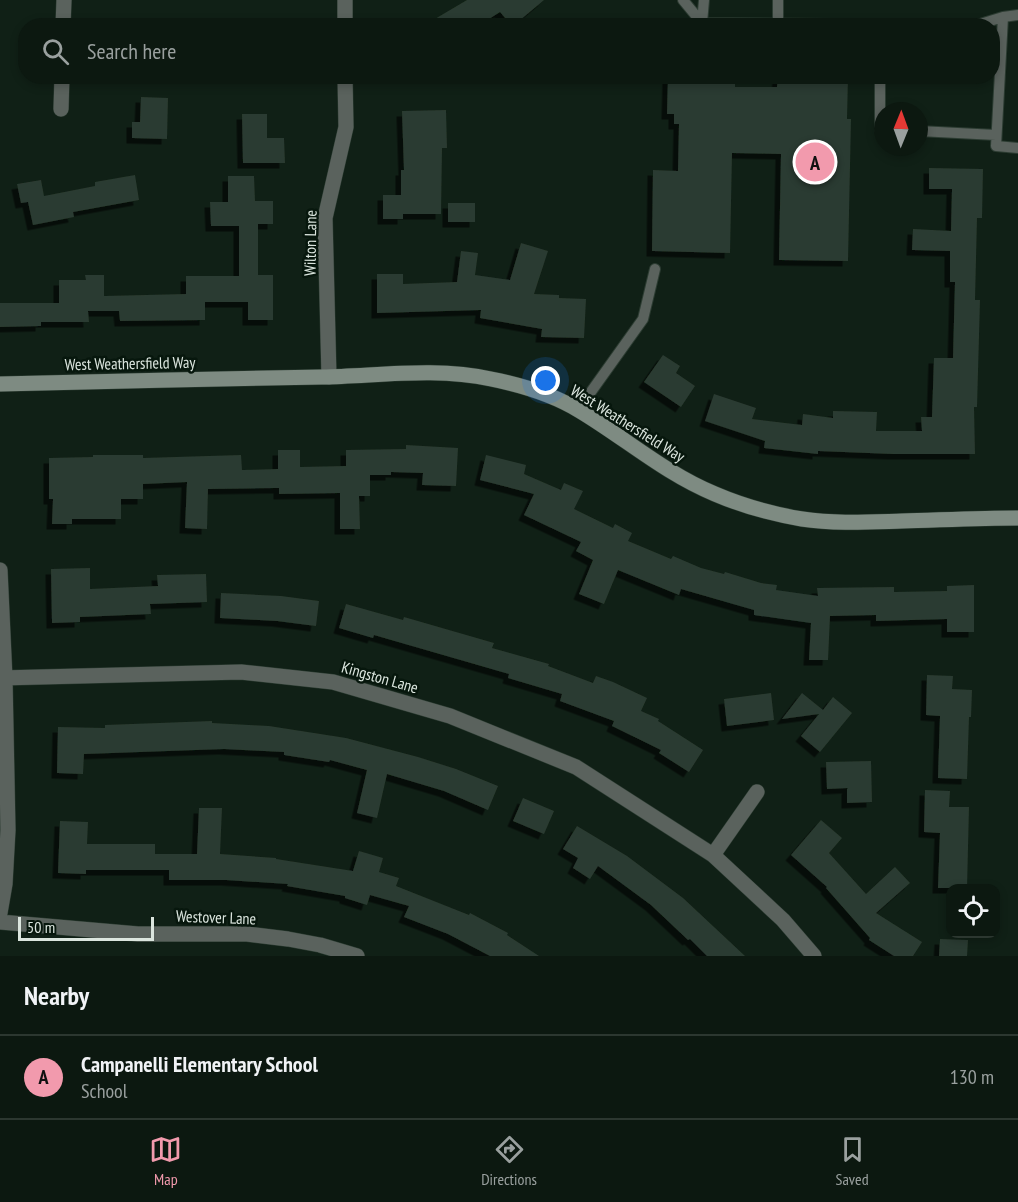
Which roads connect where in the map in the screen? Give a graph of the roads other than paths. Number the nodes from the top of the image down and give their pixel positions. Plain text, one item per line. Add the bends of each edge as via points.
1 (64, 0) edge
2 (345, 0) edge
3 (683, 0) edge
4 (704, 0) edge
5 (778, 0) edge
6 (1018, 15) edge
7 (1003, 17) junction
8 (63, 18) edge
9 (345, 18) edge
10 (698, 18) edge
11 (702, 18) edge
12 (778, 18) edge
13 (1000, 18) edge
14 (1000, 68) edge
15 (62, 84) edge
16 (345, 84) edge
17 (880, 84) edge
18 (999, 84) edge
19 (880, 102) edge
20 (62, 109) dead end
21 (928, 131) edge
22 (996, 135) junction
23 (1018, 148) edge
24 (655, 269) dead end
25 (329, 377) junction
26 (0, 384) edge
27 (578, 410) junction
28 (1018, 518) edge
29 (0, 570) edge
30 (2, 678) edge
31 (756, 792) dead end
32 (713, 855) junction
33 (0, 913) edge
34 (0, 922) edge
35 (357, 956) edge
36 (814, 956) edge

1 - 8 street
2 - 9 street
3 - 10 lane
4 - 11 lane
5 - 12 lane
6 - 7 lane
7 - 13 lane
7 - 14 lane
15 - 20 street
16 - 25 street, Wilton Lane via 345,127 325,218
17 - 19 lane
18 - 22 lane
21 - 22 lane
22 - 23 lane via 996,146
24 - 27 lane via 643,319
25 - 26 street, West Weathersfield Way
25 - 27 street, West Weathersfield Way via 462,375 516,385
27 - 28 street, West Weathersfield Way via 686,480 714,494 770,512 854,522
29 - 30 street
30 - 32 street, Kingston Lane via 241,672 333,682 450,716 576,767
30 - 33 street via 8,830
31 - 32 street
32 - 36 street, Kingston Lane via 783,920
34 - 35 street, Westover Lane via 138,933 247,934 320,945

